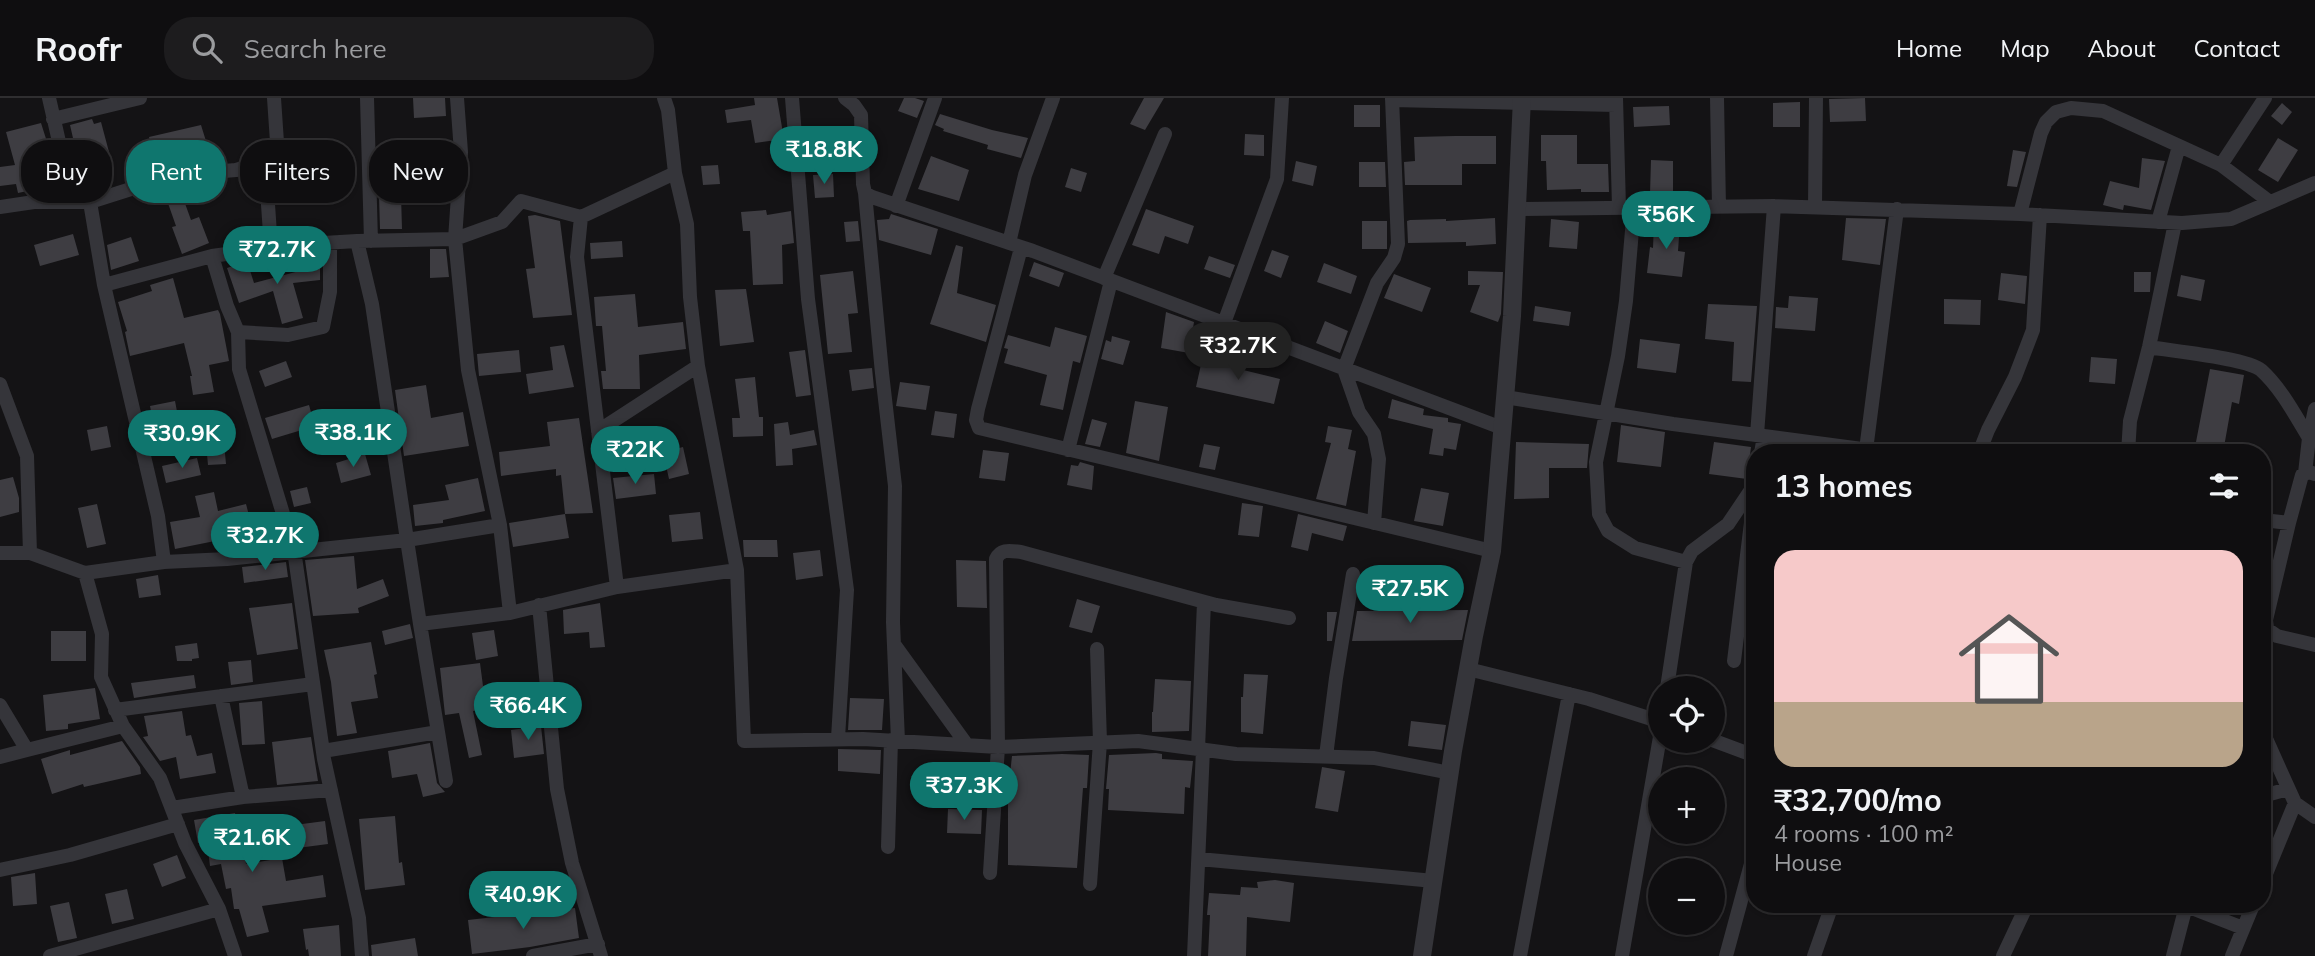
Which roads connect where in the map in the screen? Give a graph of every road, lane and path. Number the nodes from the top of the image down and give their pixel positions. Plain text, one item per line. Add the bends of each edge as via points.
1 (48, 98) edge
2 (140, 98) edge
3 (274, 98) edge
4 (368, 98) edge
5 (457, 98) edge
6 (664, 98) edge
7 (792, 98) edge
8 (845, 98) edge
9 (935, 98) edge
10 (1053, 98) edge
11 (1282, 98) edge
12 (1717, 98) edge
13 (1816, 98) edge
14 (2265, 98) edge
15 (1392, 99) edge
16 (1522, 101) edge
17 (1616, 102) edge
18 (53, 119) junction
19 (1165, 134) dead end
20 (58, 140) edge
21 (277, 140) edge
22 (2179, 146) junction
23 (2221, 165) junction
24 (240, 169) edge
25 (675, 173) junction
26 (2315, 183) edge
27 (865, 193) junction
28 (112, 195) edge
29 (2270, 202) junction
30 (27, 203) edge
31 (90, 203) edge
32 (268, 203) edge
33 (896, 206) junction
34 (1719, 206) junction
35 (1774, 206) junction
36 (0, 207) edge
37 (1619, 207) junction
38 (1634, 207) junction
39 (1815, 207) junction
40 (1517, 209) junction
41 (1897, 209) junction
42 (2020, 214) junction
43 (2040, 215) junction
44 (581, 216) junction
45 (2158, 222) junction
46 (2175, 223) junction
47 (455, 239) junction
48 (364, 241) junction
49 (330, 243) junction
50 (1015, 246) junction
51 (271, 248) junction
52 (212, 256) junction
53 (1107, 280) junction
54 (104, 285) junction
55 (1224, 324) junction
56 (238, 332) junction
57 (2149, 347) junction
58 (698, 366) junction
59 (1344, 369) junction
60 (0, 384) edge
61 (1505, 397) junction
62 (2315, 409) edge
63 (1605, 413) junction
64 (1502, 428) junction
65 (598, 431) junction
66 (1760, 436) junction
67 (2309, 438) junction
68 (1760, 444) edge
69 (1821, 444) edge
70 (1867, 444) edge
71 (1983, 444) edge
72 (2129, 444) edge
73 (1068, 450) junction
74 (2310, 473) edge
75 (1746, 499) edge
76 (2271, 521) edge
77 (1374, 523) junction
78 (2289, 523) junction
79 (500, 525) junction
80 (407, 540) junction
81 (294, 550) junction
82 (1492, 551) junction
83 (0, 553) edge
84 (30, 553) junction
85 (1746, 561) edge
86 (164, 562) junction
87 (1686, 562) junction
88 (737, 570) junction
89 (85, 573) junction
90 (1353, 574) dead end
91 (617, 587) junction
92 (2271, 599) edge
93 (1204, 602) junction
94 (539, 606) junction
95 (510, 612) junction
96 (1289, 618) dead end
97 (420, 624) junction
98 (2271, 632) edge
99 (893, 643) junction
100 (2315, 645) edge
101 (1097, 649) dead end
102 (1734, 661) dead end
103 (1468, 669) junction
104 (1669, 676) edge
105 (313, 684) junction
106 (1569, 694) junction
107 (221, 696) junction
108 (0, 705) edge
109 (116, 710) junction
110 (1648, 718) edge
111 (122, 726) junction
112 (438, 732) junction
113 (838, 738) junction
114 (895, 741) junction
115 (1100, 742) junction
116 (967, 745) junction
117 (1725, 745) edge
118 (998, 747) junction
119 (1201, 749) junction
120 (27, 750) junction
121 (2271, 750) edge
122 (323, 751) junction
123 (1657, 753) edge
124 (1746, 753) edge
125 (1325, 756) junction
126 (0, 757) edge
127 (1450, 774) junction
128 (446, 781) dead end
129 (331, 790) junction
130 (2271, 796) edge
131 (2292, 796) junction
132 (243, 797) junction
133 (172, 808) junction
134 (2315, 817) edge
135 (178, 824) junction
136 (888, 847) dead end
137 (2271, 858) edge
138 (1199, 859) junction
139 (0, 870) edge
140 (990, 873) dead end
141 (1434, 881) junction
142 (1746, 882) edge
143 (1090, 884) dead end
144 (219, 909) junction
145 (1829, 913) edge
146 (2023, 913) edge
147 (2183, 913) edge
148 (2206, 913) edge
149 (2250, 913) edge
150 (2244, 928) junction
151 (600, 950) edge
152 (50, 956) edge
153 (235, 956) edge
154 (362, 956) edge
155 (533, 956) edge
156 (1194, 956) edge
157 (1422, 956) edge
158 (1520, 956) edge
159 (1622, 956) edge
160 (1726, 956) edge
161 (1814, 956) edge
162 (2003, 956) edge
163 (2173, 956) edge
164 (2232, 956) edge

1 - 18 street
2 - 18 street
3 - 21 street
4 - 48 street
5 - 47 street via 461,152
6 - 25 street
7 - 113 street via 808,299 847,590
8 - 27 street via 862,115
9 - 33 street
10 - 50 street via 1025,176
11 - 55 street via 1277,179
12 - 34 street
13 - 39 street
14 - 23 street
15 - 16 street
15 - 59 street via 1398,244 1377,283
16 - 17 street
16 - 40 street
17 - 37 street
18 - 20 street
19 - 53 street
22 - 23 street
22 - 42 street via 2103,111 2071,108 2056,112 2041,133
22 - 45 street
23 - 29 street
24 - 28 street via 175,175
25 - 44 street
25 - 58 street via 687,224
26 - 29 street
27 - 33 street
27 - 99 street via 895,486
29 - 46 street via 2231,219
30 - 36 street
31 - 54 street
32 - 51 street
33 - 50 street
34 - 35 street
34 - 38 street
35 - 39 street
35 - 66 street
37 - 38 street
37 - 40 street
38 - 63 street via 1624,315
39 - 41 street
40 - 61 street
41 - 42 street
41 - 70 street
42 - 43 street
43 - 45 street
43 - 71 street via 2033,330
44 - 47 street via 520,201 502,222
44 - 65 street via 577,257
45 - 46 street
46 - 57 street
47 - 48 street
47 - 79 street via 468,370
48 - 49 street
48 - 80 street
49 - 51 street
49 - 56 street via 330,292 323,327 288,335
50 - 53 street
50 - 73 street via 976,420 979,428 987,431
51 - 52 street
52 - 54 street
52 - 56 street
53 - 55 street
53 - 73 street
54 - 86 street via 158,516
55 - 59 street
56 - 81 street via 239,369
57 - 67 street via 2260,369
57 - 72 street
58 - 65 street
58 - 88 street
59 - 64 street
59 - 77 street via 1359,412 1374,434 1380,459
60 - 84 street via 27,456
61 - 63 street
61 - 64 street
62 - 67 street
63 - 66 street
63 - 87 street via 1595,462 1599,514 1608,531 1634,548
64 - 82 street
65 - 91 street
66 - 68 street
66 - 69 street
67 - 74 street
73 - 77 street
74 - 78 street via 2302,475
75 - 87 street via 1728,524 1692,551
76 - 78 street
77 - 82 street
78 - 92 street
79 - 80 street
79 - 95 street
80 - 81 street
80 - 97 street
81 - 86 street
81 - 105 street
82 - 103 street
83 - 84 street
84 - 89 street
85 - 102 street
86 - 89 street
87 - 104 street
88 - 91 street
88 - 113 street via 744,741
89 - 109 street via 102,634 101,677
90 - 125 street
91 - 94 street
93 - 96 street
93 - 118 street via 1021,552 998,554
93 - 119 street
94 - 95 street
94 - 151 street via 557,789 572,863
95 - 97 street
97 - 112 street
98 - 100 street
99 - 114 street
99 - 116 street
101 - 115 street
103 - 106 street
103 - 127 street
105 - 107 street
105 - 122 street
106 - 110 street
106 - 158 street
107 - 109 street
107 - 132 street
108 - 120 street
109 - 111 street
111 - 120 street
111 - 133 street via 160,778
112 - 122 street
112 - 128 street
113 - 114 street
114 - 116 street
114 - 136 street
115 - 118 street
115 - 119 street via 1138,741
115 - 143 street
116 - 118 street
117 - 124 street
118 - 140 street
119 - 125 street
119 - 138 street
120 - 126 street
121 - 131 street
122 - 129 street
123 - 159 street
125 - 127 street via 1374,758
127 - 141 street
129 - 132 street
129 - 154 street via 359,918
130 - 131 street
131 - 134 street
131 - 137 street
132 - 133 street
133 - 135 street
135 - 139 street
135 - 144 street
138 - 141 street
138 - 156 street
141 - 157 street
142 - 160 street
144 - 152 street
144 - 153 street
145 - 161 street
146 - 162 street
147 - 163 street
148 - 150 street
149 - 150 street
150 - 164 street
151 - 155 street

